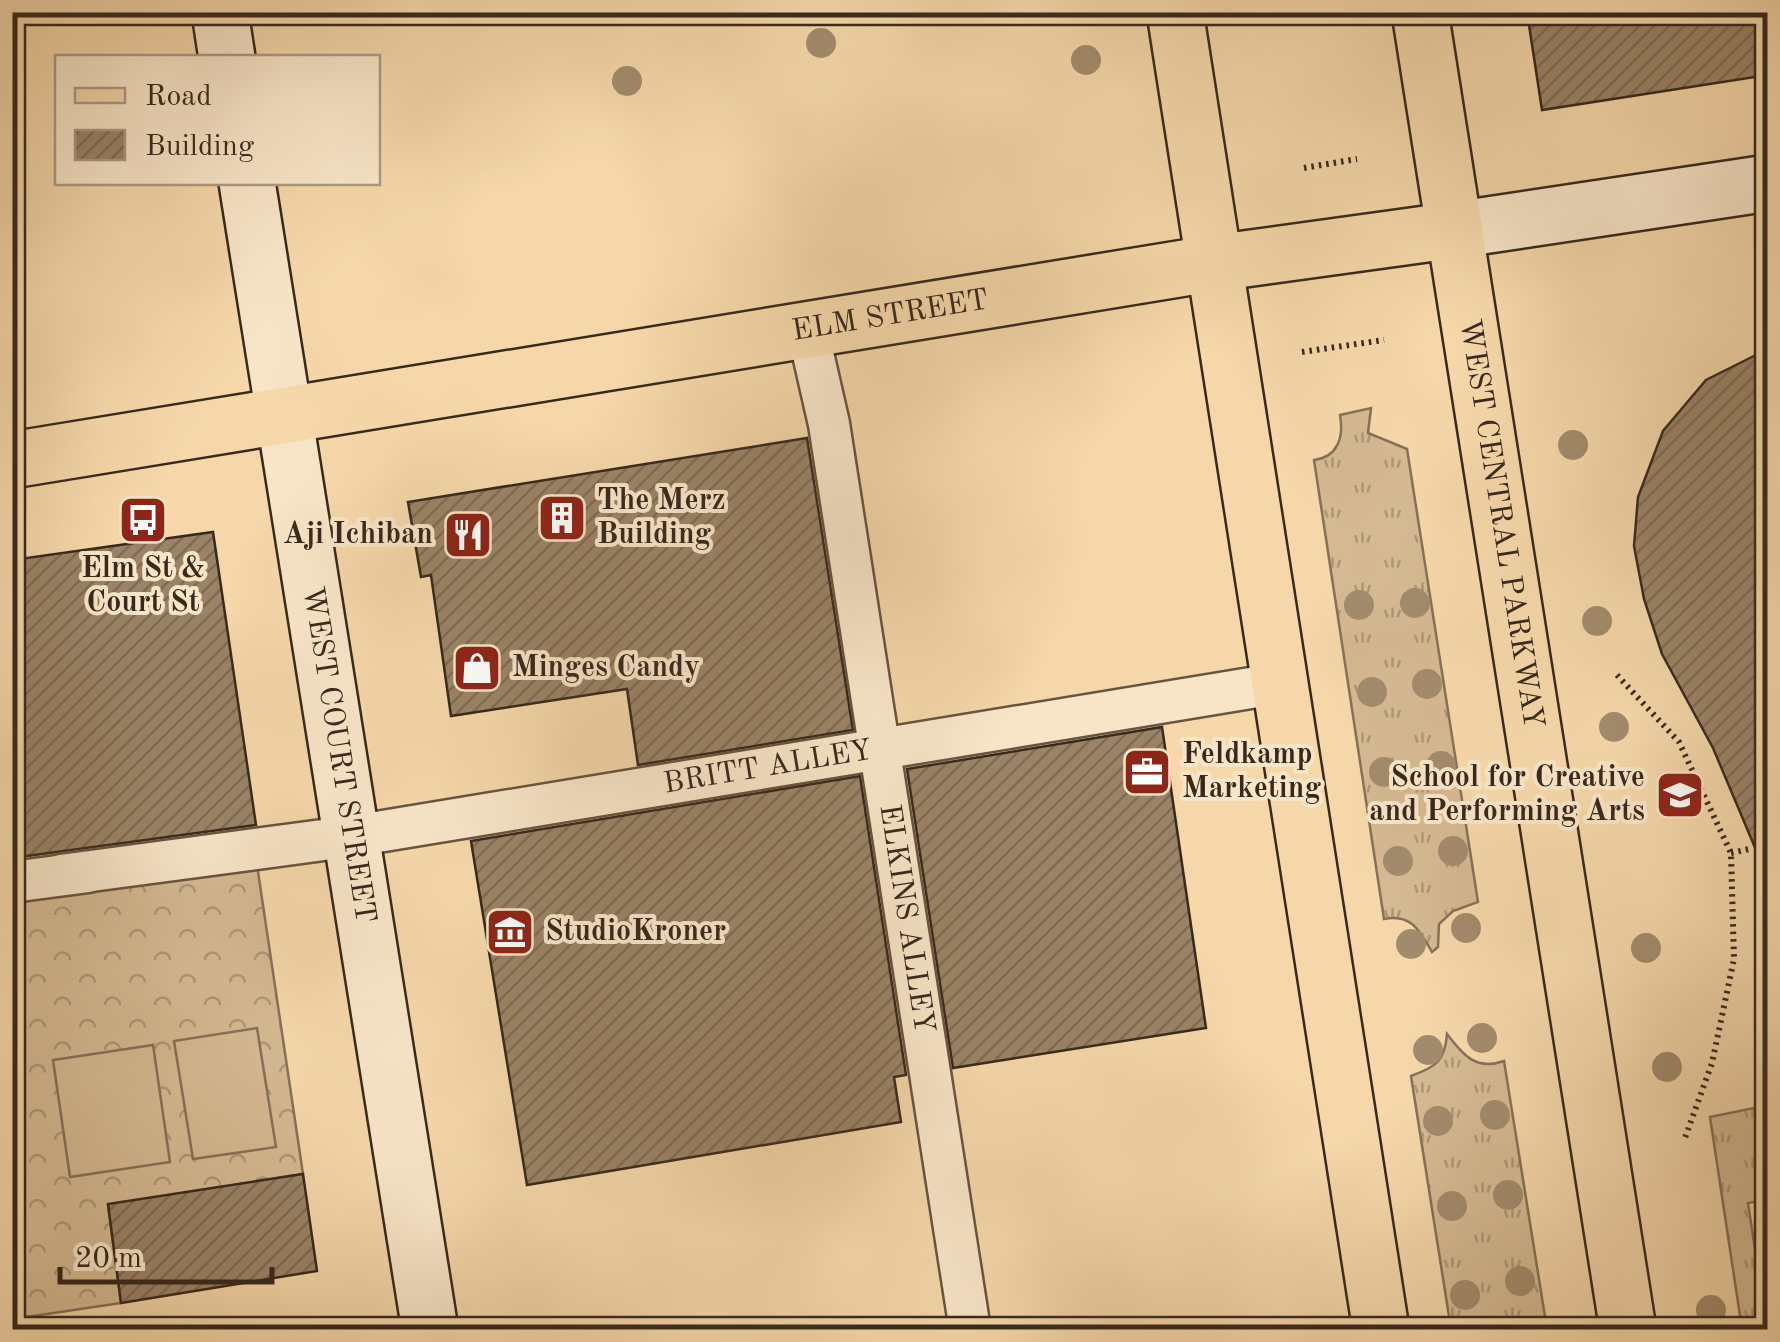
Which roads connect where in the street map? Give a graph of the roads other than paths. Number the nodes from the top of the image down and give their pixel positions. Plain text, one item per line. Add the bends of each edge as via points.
1 (220, 12) edge
2 (1175, 12) edge
3 (1420, 12) edge
4 (227, 55) edge
5 (1768, 183) edge
6 (247, 185) edge
7 (1455, 230) junction
8 (1216, 264) junction
9 (808, 332) junction
10 (284, 417) junction
11 (12, 460) edge
12 (1281, 683) junction
13 (879, 748) junction
14 (352, 836) junction
15 (12, 882) edge
16 (430, 1330) edge
17 (970, 1330) edge
18 (1381, 1330) edge
19 (1628, 1330) edge

1 - 4 street
2 - 8 main road
3 - 7 main road, WEST CENTRAL PARKWAY
5 - 7 street, ELM STREET
6 - 10 street, WEST COURT STREET
7 - 8 main road, ELM STREET
7 - 19 main road, WEST CENTRAL PARKWAY
8 - 9 main road, ELM STREET
8 - 12 main road
9 - 10 main road, ELM STREET
9 - 13 lane, ELKINS ALLEY
10 - 11 main road, ELM STREET
10 - 14 street, WEST COURT STREET
12 - 13 lane, BRITT ALLEY
12 - 18 main road
13 - 14 lane, BRITT ALLEY
13 - 17 lane, ELKINS ALLEY
14 - 15 lane, BRITT ALLEY
14 - 16 street, WEST COURT STREET

